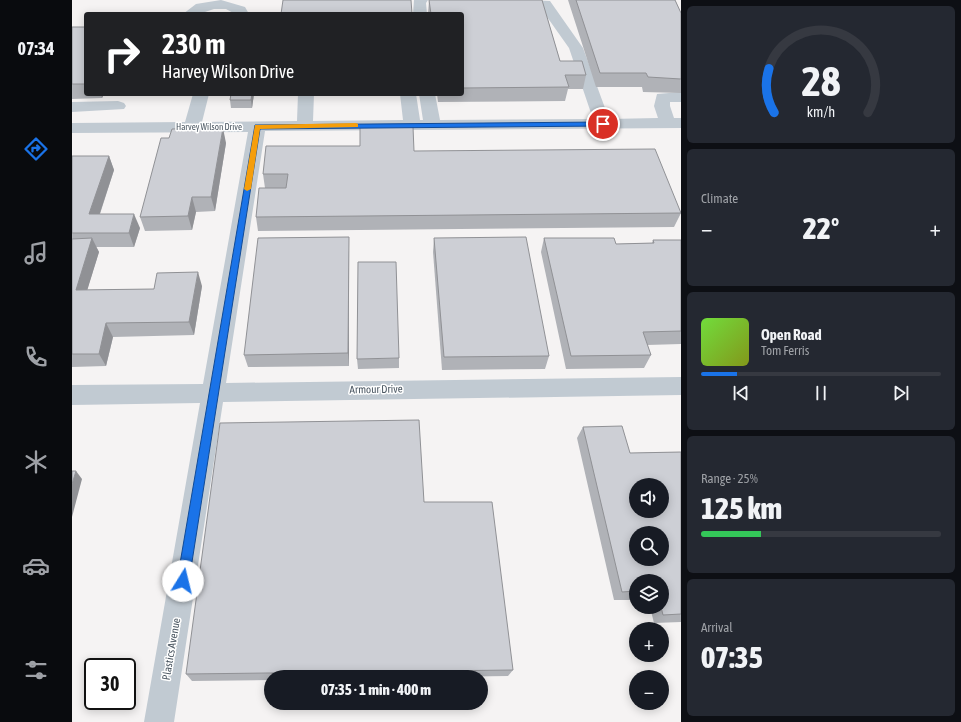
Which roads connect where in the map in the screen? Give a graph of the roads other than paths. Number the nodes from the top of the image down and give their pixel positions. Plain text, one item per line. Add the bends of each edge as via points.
1 (421, 0) edge
2 (535, 0) edge
3 (192, 12) edge
4 (241, 12) edge
5 (420, 12) edge
6 (200, 96) edge
7 (306, 96) edge
8 (408, 96) edge
9 (427, 96) edge
10 (681, 97) edge
11 (120, 100) edge
12 (72, 107) edge
13 (675, 123) edge
14 (603, 124) junction
15 (412, 125) junction
16 (433, 125) junction
17 (305, 126) junction
18 (111, 127) junction
19 (192, 127) junction
20 (257, 127) junction
21 (72, 128) edge
22 (681, 386) edge
23 (215, 392) junction
24 (72, 395) edge
25 (159, 722) edge

1 - 5 street
2 - 14 street via 544,4 576,48
3 - 4 street via 208,5 232,6
6 - 19 street
7 - 17 street
8 - 15 street
9 - 16 street
10 - 13 street via 663,97 662,106
11 - 12 street
11 - 18 street
13 - 14 street, Harvey Wilson Drive
14 - 16 street, Harvey Wilson Drive
15 - 16 street, Harvey Wilson Drive
15 - 17 street, Harvey Wilson Drive
17 - 20 street, Harvey Wilson Drive
18 - 19 street, Harvey Wilson Drive
18 - 21 street, Harvey Wilson Drive
19 - 20 street, Harvey Wilson Drive
20 - 23 street, Plastics Avenue
22 - 23 street, Armour Drive
23 - 24 street, Armour Drive
23 - 25 street, Plastics Avenue

